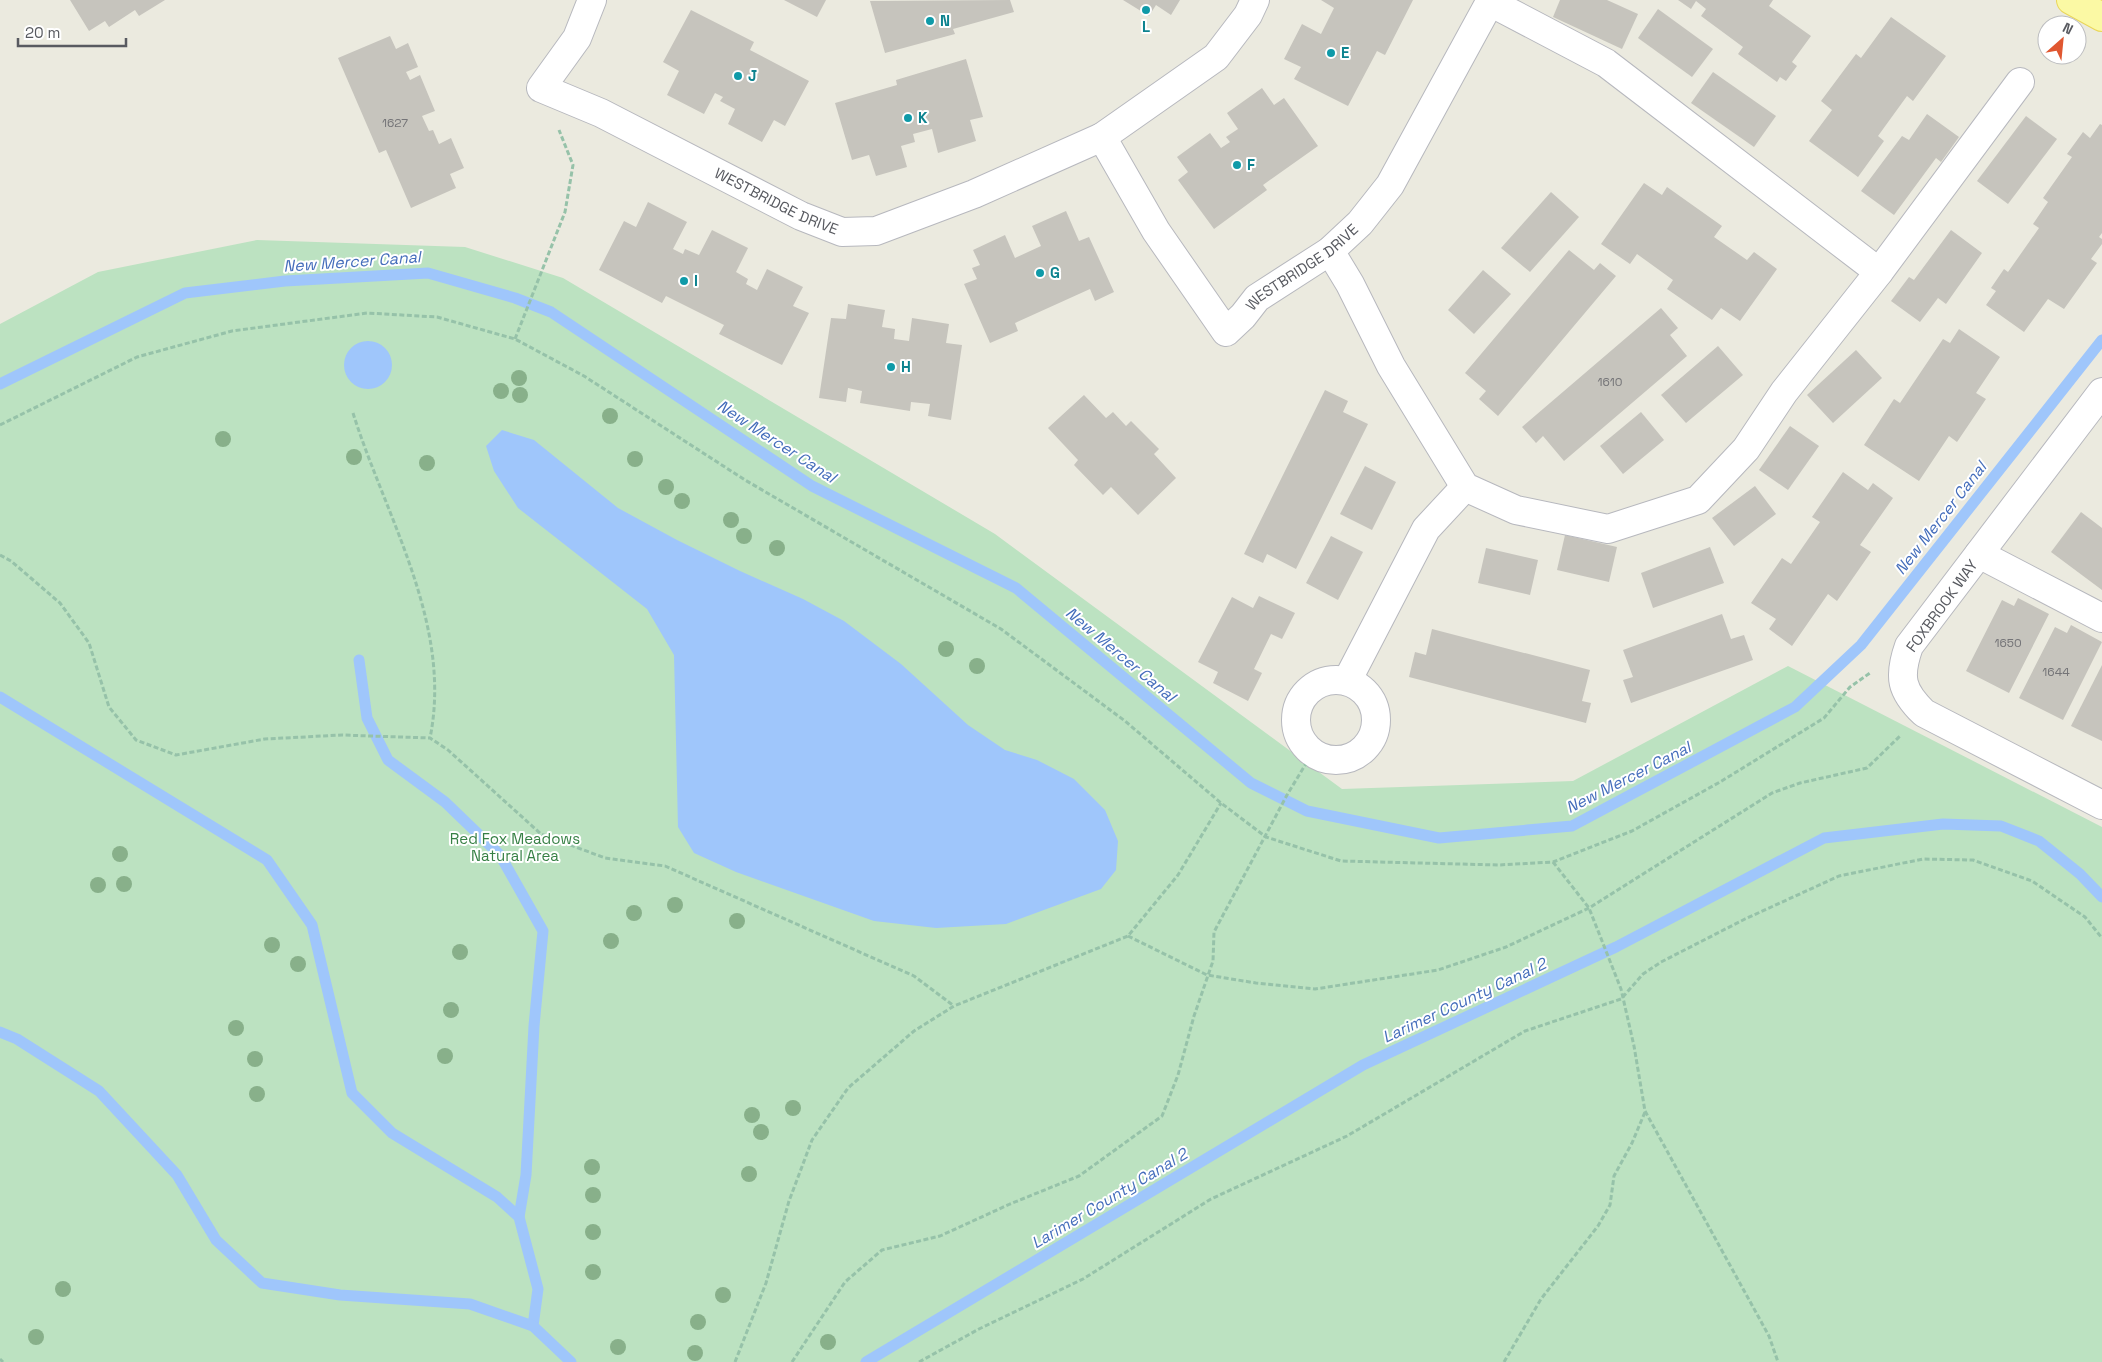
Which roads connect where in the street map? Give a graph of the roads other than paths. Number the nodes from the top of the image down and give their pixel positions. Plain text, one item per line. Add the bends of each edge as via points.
1 (592, 0) edge
2 (1255, 0) edge
3 (2071, 0) edge
4 (1491, 1) edge
5 (2102, 17) edge
6 (2020, 82) dead end
7 (1102, 137) junction
8 (1330, 251) junction
9 (1879, 272) junction
10 (2102, 392) edge
11 (1465, 487) junction
12 (1979, 554) junction
13 (2102, 618) edge
14 (1347, 681) junction
15 (2102, 805) edge

1 - 7 street, WESTBRIDGE DRIVE via 577,38 541,88 601,113 801,216 842,232 876,231 974,194
2 - 7 street, WESTBRIDGE DRIVE via 1248,15 1216,57
3 - 5 main road
4 - 8 street, WESTBRIDGE DRIVE via 1390,185 1360,223
4 - 9 street via 1606,63
6 - 9 street
7 - 8 street, WESTBRIDGE DRIVE via 1156,231 1226,332 1257,298
8 - 11 street via 1391,366
9 - 11 street via 1784,392 1746,449 1698,500 1608,530 1516,510
10 - 12 street, FOXBROOK WAY
11 - 14 street via 1426,529
12 - 13 street
12 - 15 street, FOXBROOK WAY via 1909,646 1903,663 1903,682 1909,698 1924,713
14 - 14 street via 1328,681 1312,688 1298,708 1298,733 1304,744 1326,758 1353,756 1365,748 1373,736 1375,710 1369,697 1360,687

